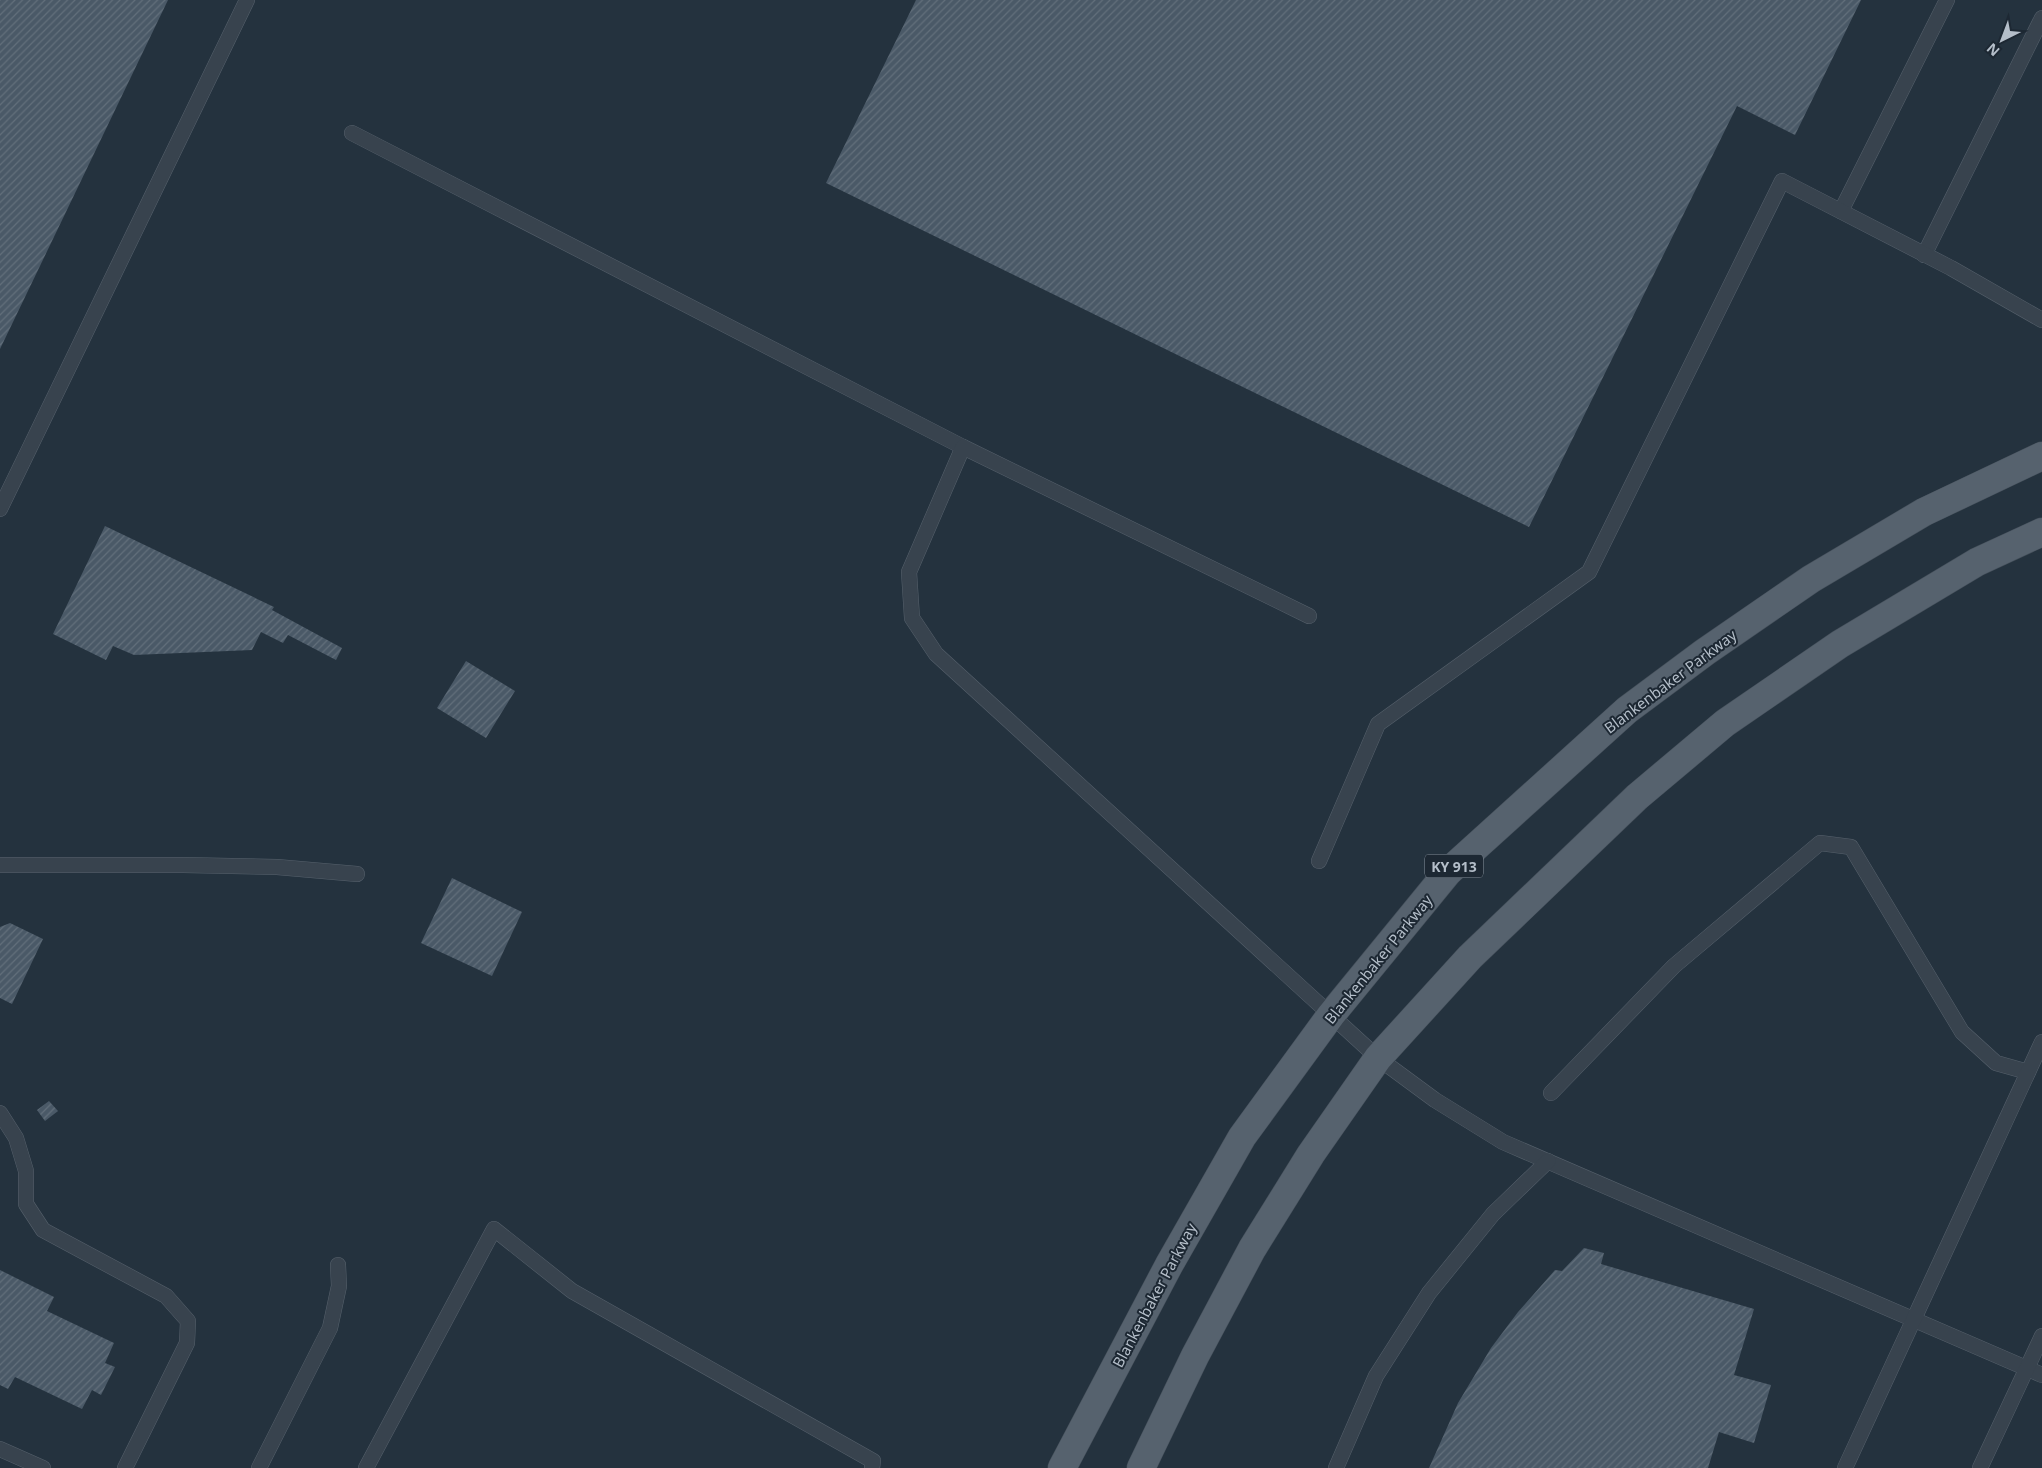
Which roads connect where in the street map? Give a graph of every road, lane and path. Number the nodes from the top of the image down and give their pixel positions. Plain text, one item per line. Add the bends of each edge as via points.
1 (247, 0) edge
2 (1947, 0) edge
3 (2042, 18) edge
4 (352, 133) dead end
5 (1841, 210) junction
6 (1924, 255) junction
7 (2042, 320) edge
8 (963, 447) junction
9 (2042, 456) edge
10 (0, 509) edge
11 (2042, 532) edge
12 (1309, 616) dead end
13 (1319, 861) dead end
14 (0, 865) edge
15 (357, 874) dead end
16 (1331, 1016) junction
17 (2042, 1042) edge
18 (1378, 1058) junction
19 (2028, 1072) junction
20 (1551, 1093) dead end
21 (0, 1113) edge
22 (1548, 1161) junction
23 (338, 1265) dead end
24 (1915, 1320) junction
25 (2042, 1336) edge
26 (2027, 1368) junction
27 (2042, 1375) edge
28 (0, 1449) edge
29 (43, 1468) edge
30 (124, 1468) edge
31 (259, 1468) edge
32 (366, 1468) edge
33 (872, 1468) edge
34 (1062, 1468) edge
35 (1141, 1468) edge
36 (1336, 1468) edge
37 (1845, 1468) edge
38 (1980, 1468) edge

1 - 10 lane
2 - 5 lane
3 - 6 lane
4 - 8 lane
5 - 6 lane
5 - 13 lane via 1782,181 1589,572 1378,724
6 - 7 lane
8 - 12 lane
8 - 16 lane via 909,572 912,618 936,654
9 - 16 main road, Blankenbaker Parkway / KY 913 via 1924,512 1811,579 1627,710 1448,872
11 - 18 main road via 1977,562 1840,644 1725,723 1637,797 1470,957
14 - 15 lane via 258,866
16 - 18 lane
16 - 34 main road, Blankenbaker Parkway / KY 913 via 1242,1137 1169,1265
17 - 19 lane
18 - 22 lane via 1435,1100 1504,1142
18 - 35 main road via 1311,1154 1252,1250 1195,1356
19 - 20 lane via 1996,1063 1962,1032 1851,847 1820,843 1674,966
19 - 24 lane
21 - 30 lane via 16,1138 26,1171 26,1204 43,1230 166,1296 188,1321 187,1343
22 - 24 lane
22 - 36 lane via 1493,1214 1429,1293 1376,1376
23 - 31 lane via 339,1286 330,1328
24 - 26 lane
24 - 37 lane
25 - 26 lane
26 - 27 lane
26 - 38 lane
28 - 29 lane
32 - 33 lane via 494,1229 572,1291 873,1461

